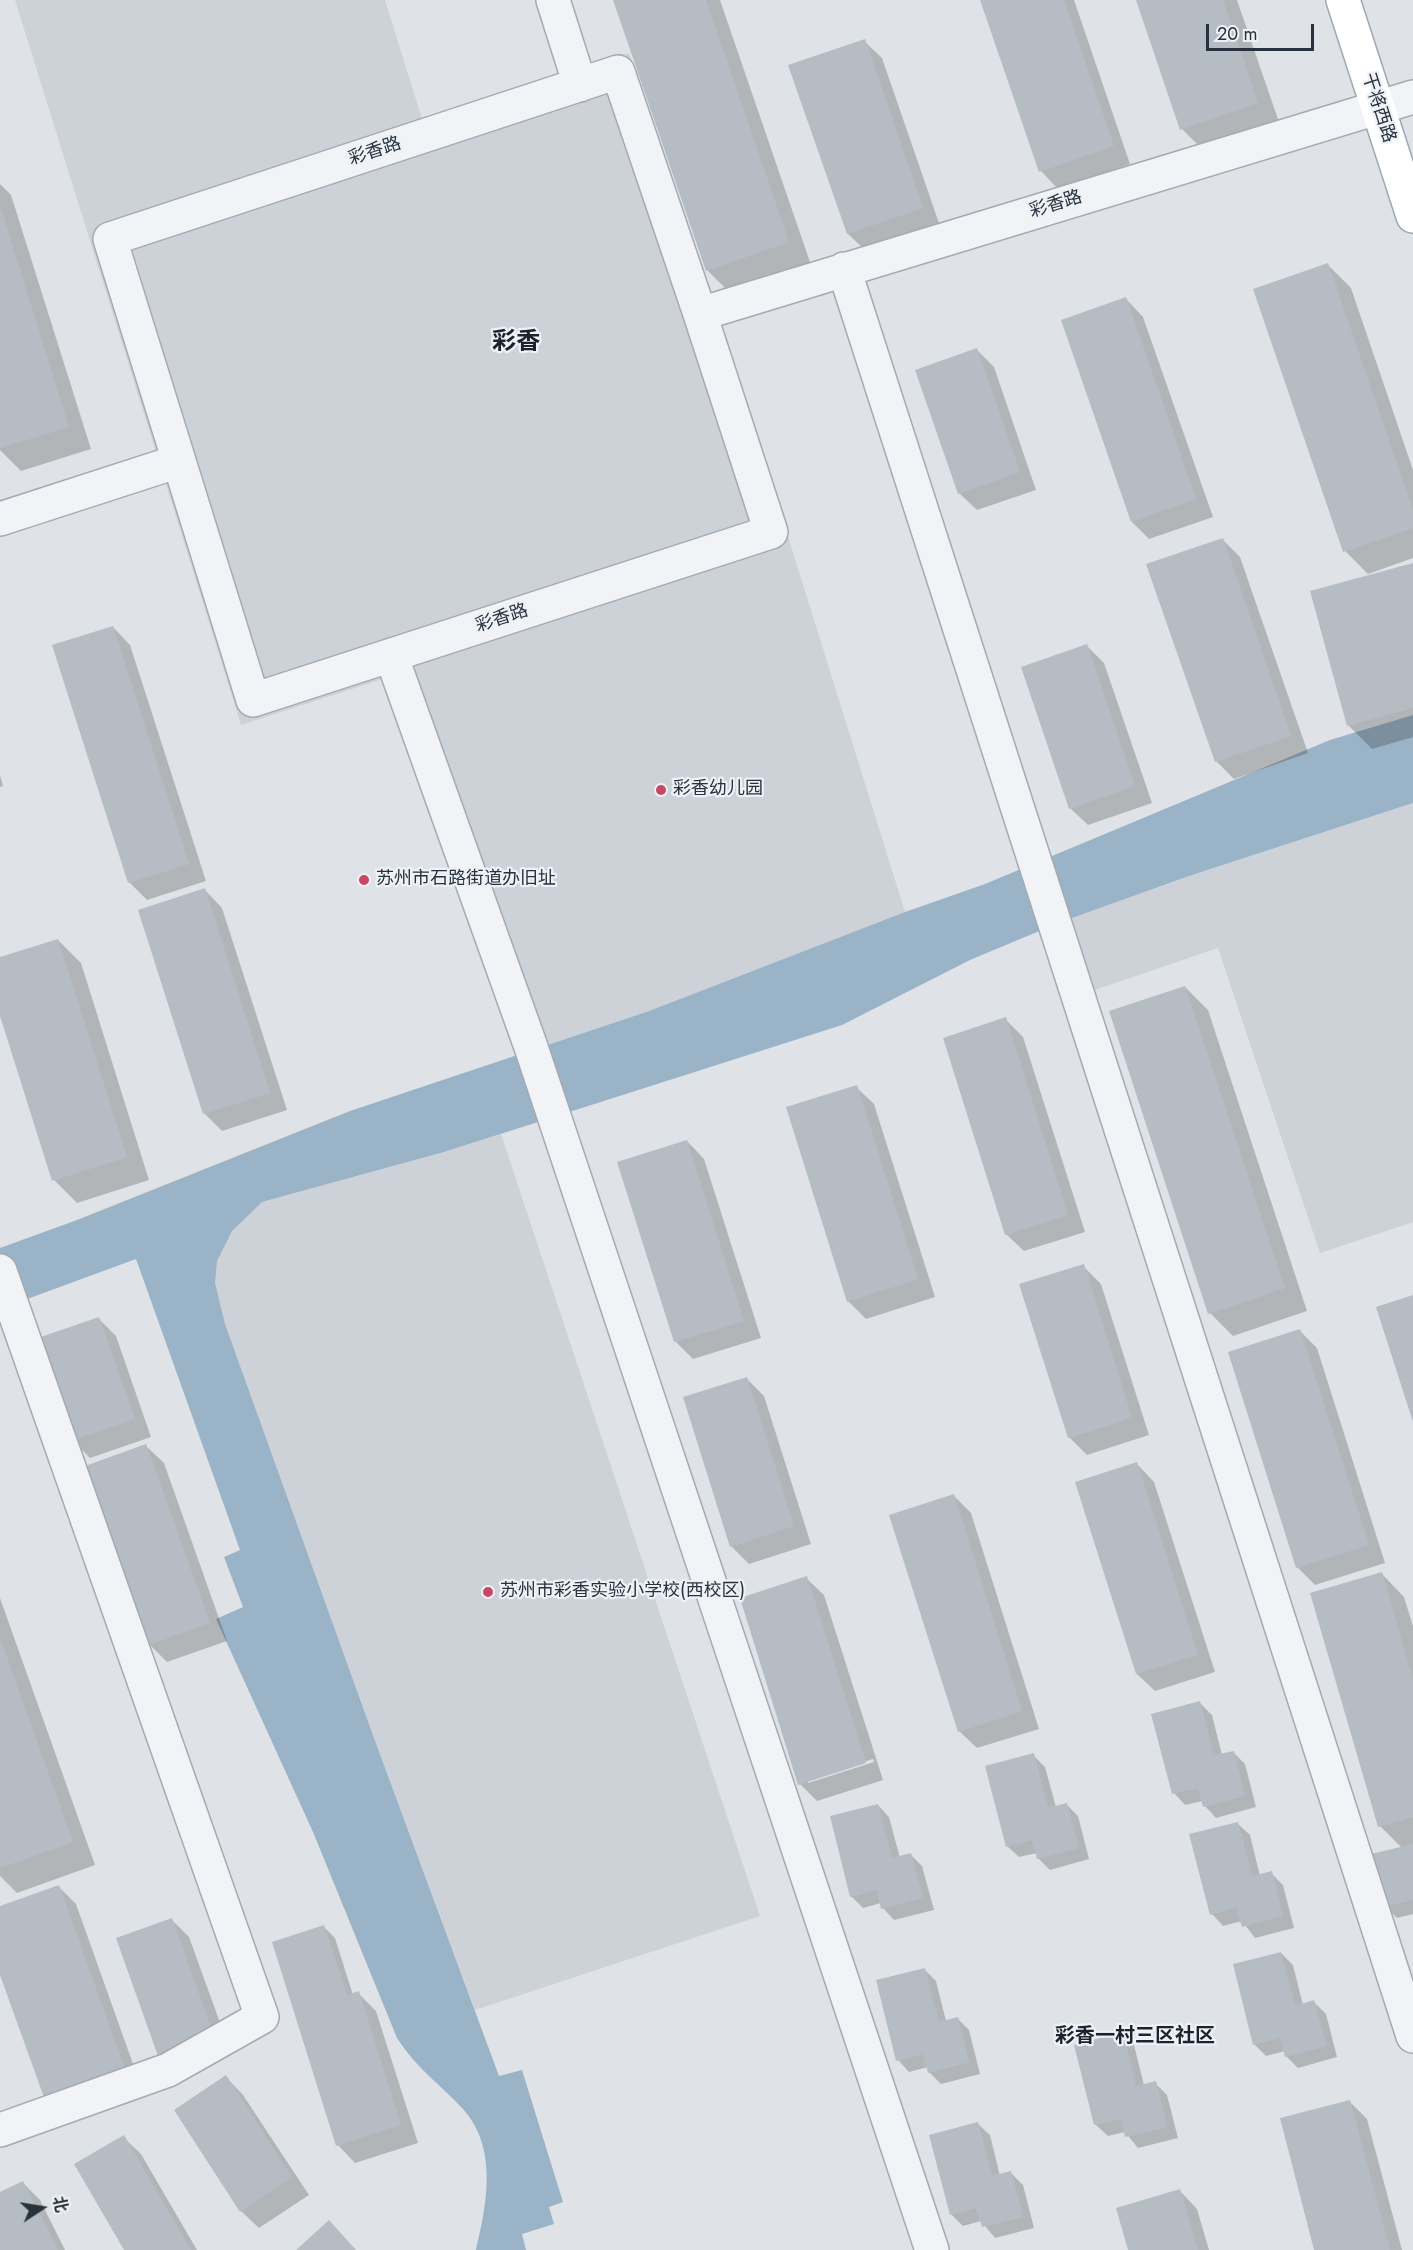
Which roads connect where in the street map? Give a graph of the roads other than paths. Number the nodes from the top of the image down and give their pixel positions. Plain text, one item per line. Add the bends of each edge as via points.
1 (553, 0) edge
2 (1343, 0) edge
3 (580, 85) junction
4 (1413, 97) edge
5 (1379, 109) junction
6 (1413, 216) edge
7 (844, 269) junction
8 (700, 314) junction
9 (179, 461) junction
10 (0, 519) edge
11 (391, 655) junction
12 (0, 1271) edge
13 (1413, 2036) edge
14 (0, 2130) edge
15 (932, 2250) edge

1 - 3 street
2 - 5 main road, 干将西路
3 - 8 street, 彩香路 via 618,72
3 - 9 street, 彩香路 via 110,239
4 - 5 street, 彩香路
5 - 6 main road, 干将西路
5 - 7 street, 彩香路
7 - 8 street, 彩香路
7 - 13 street
8 - 11 street, 彩香路 via 771,532
9 - 10 street
9 - 11 street, 彩香路 via 252,700
11 - 15 street via 531,1047
12 - 14 street via 262,2017 168,2070

